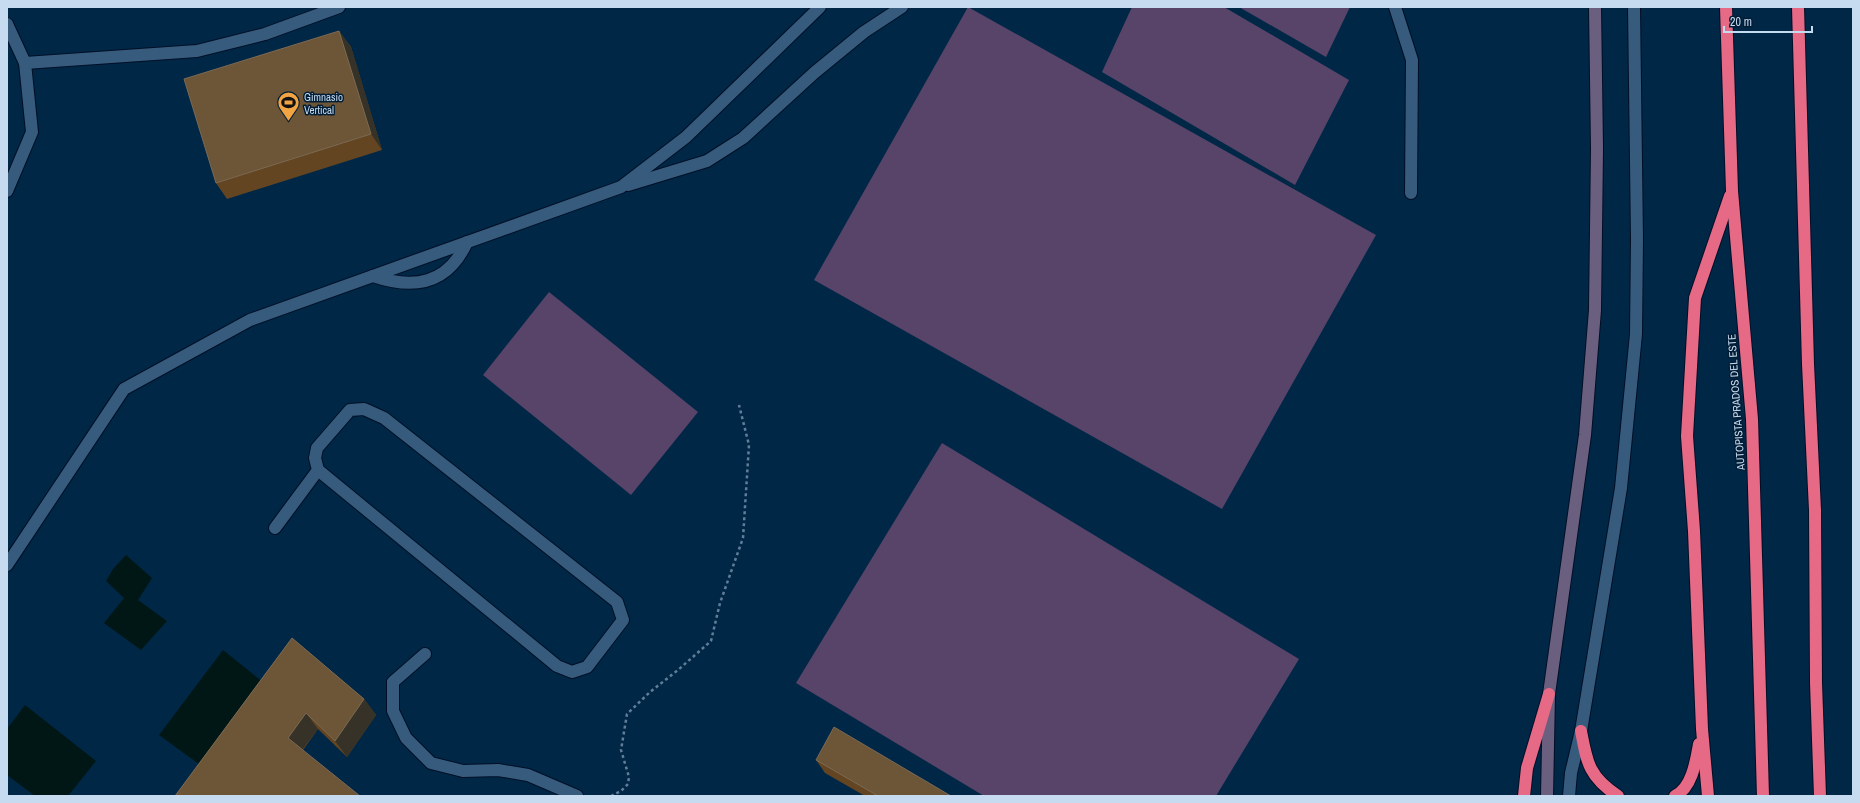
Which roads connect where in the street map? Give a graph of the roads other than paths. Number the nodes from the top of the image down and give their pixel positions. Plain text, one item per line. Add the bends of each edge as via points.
1 (339, 7) edge
2 (820, 7) edge
3 (902, 7) edge
4 (1395, 7) edge
5 (1595, 7) edge
6 (1634, 7) edge
7 (1726, 7) edge
8 (1798, 7) edge
9 (7, 24) edge
10 (25, 63) junction
11 (621, 187) junction
12 (7, 191) edge
13 (1732, 191) junction
14 (1411, 193) dead end
15 (467, 242) junction
16 (373, 276) junction
17 (318, 470) junction
18 (275, 528) dead end
19 (7, 564) edge
20 (425, 654) dead end
21 (1549, 694) junction
22 (1702, 729) junction
23 (1581, 731) junction
24 (576, 796) edge
25 (1524, 796) edge
26 (1547, 796) edge
27 (1569, 796) edge
28 (1618, 796) edge
29 (1675, 796) edge
30 (1708, 796) edge
31 (1762, 796) edge
32 (1820, 796) edge

1 - 10 street via 265,34 197,51
2 - 11 street via 686,137
3 - 11 street via 864,32 731,146 707,161
4 - 14 street via 1412,60
5 - 21 main road via 1595,310 1584,435
6 - 23 street via 1636,334 1621,488
7 - 13 highway, AUTOPISTA PRADOS DEL ESTE
8 - 32 highway via 1808,364 1815,510 1816,683
9 - 10 street
10 - 12 street via 32,132
11 - 15 street
13 - 22 highway via 1695,298 1687,436 1694,531
13 - 31 highway, AUTOPISTA PRADOS DEL ESTE via 1752,419
15 - 16 street
15 - 16 street via 454,264 445,273 434,278 407,284
16 - 19 street via 250,320 124,389
17 - 17 street via 556,666 572,672 587,667 623,620 617,602 384,418 364,409 350,410 317,448 315,458
17 - 18 street
20 - 24 street via 393,682 393,711 406,738 431,763 463,771 498,770 528,775
21 - 25 highway via 1527,768
21 - 26 main road
22 - 29 highway via 1691,778 1680,794
22 - 30 highway
23 - 27 street via 1571,773
23 - 28 highway via 1586,761 1595,777

